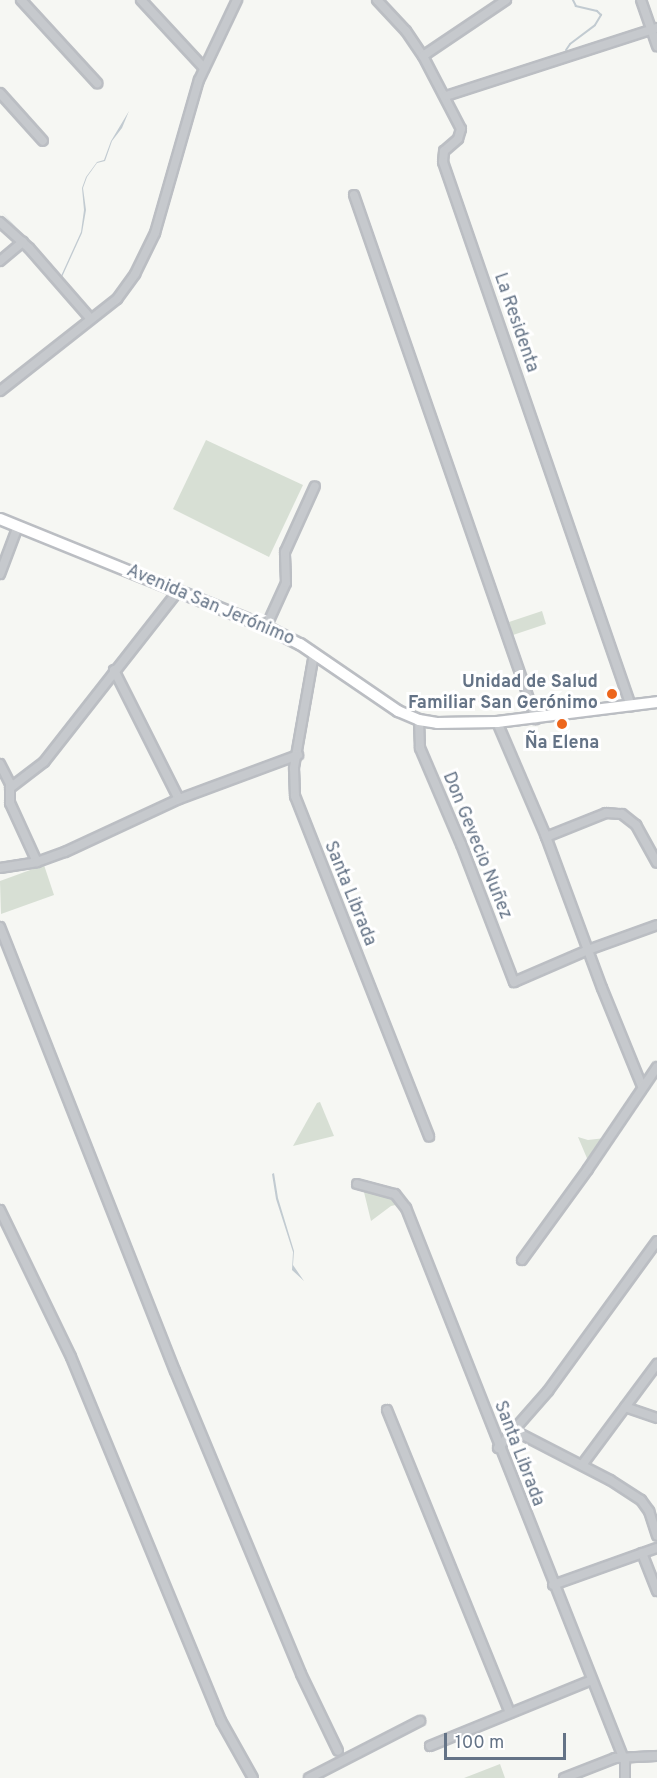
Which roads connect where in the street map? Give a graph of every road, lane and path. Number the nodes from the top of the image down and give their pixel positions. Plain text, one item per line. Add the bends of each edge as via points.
1 (21, 0) edge
2 (141, 0) edge
3 (237, 0) edge
4 (377, 0) edge
5 (506, 0) edge
6 (641, 0) edge
7 (654, 29) edge
8 (657, 46) edge
9 (423, 56) junction
10 (204, 68) junction
11 (97, 83) dead end
12 (0, 93) edge
13 (446, 96) junction
14 (44, 141) dead end
15 (354, 195) dead end
16 (0, 222) edge
17 (23, 242) junction
18 (0, 261) edge
19 (91, 319) junction
20 (0, 391) edge
21 (315, 486) dead end
22 (0, 519) edge
23 (18, 526) junction
24 (0, 574) edge
25 (178, 591) junction
26 (266, 627) junction
27 (314, 654) junction
28 (114, 670) junction
29 (657, 702) edge
30 (631, 706) junction
31 (536, 719) junction
32 (419, 720) junction
33 (497, 722) junction
34 (298, 755) junction
35 (0, 764) edge
36 (10, 788) junction
37 (179, 799) junction
38 (546, 837) junction
39 (37, 862) junction
40 (657, 863) edge
41 (0, 868) edge
42 (657, 925) edge
43 (0, 927) edge
44 (588, 950) junction
45 (657, 1067) edge
46 (642, 1086) junction
47 (429, 1137) dead end
48 (357, 1184) dead end
49 (0, 1210) edge
50 (657, 1241) edge
51 (522, 1260) dead end
52 (657, 1364) edge
53 (625, 1407) junction
54 (387, 1410) dead end
55 (657, 1418) edge
56 (515, 1431) junction
57 (498, 1448) junction
58 (582, 1466) junction
59 (657, 1536) edge
60 (657, 1548) edge
61 (642, 1553) junction
62 (554, 1585) junction
63 (657, 1591) edge
64 (592, 1680) junction
65 (510, 1713) junction
66 (420, 1721) dead end
67 (430, 1746) dead end
68 (338, 1751) dead end
69 (657, 1756) edge
70 (624, 1759) junction
71 (253, 1778) edge
72 (309, 1778) edge
73 (564, 1778) edge
74 (625, 1778) edge

1 - 11 street
2 - 10 street
3 - 10 street
4 - 9 street, La Residenta
5 - 9 street
6 - 7 street
7 - 8 street
7 - 13 street
9 - 13 street, La Residenta
10 - 19 street via 150,245 117,299
12 - 14 street
13 - 30 street, La Residenta via 461,129 458,139 444,151 443,162
15 - 31 street
16 - 17 street
17 - 18 street
17 - 19 street
19 - 20 street
21 - 26 street via 285,552 286,583
22 - 23 street, Avenida San Jerónimo
23 - 24 street
23 - 25 street, Avenida San Jerónimo
25 - 26 street, Avenida San Jerónimo
25 - 28 street
26 - 27 street, Avenida San Jerónimo
27 - 32 street, Avenida San Jerónimo via 398,711
27 - 34 street, Santa Librada
28 - 36 street via 44,762
28 - 37 street
29 - 30 street, Avenida San Jerónimo
30 - 31 street, Avenida San Jerónimo
31 - 33 street, Avenida San Jerónimo
32 - 33 street, Avenida San Jerónimo
32 - 44 street, Don Gevecio Nuñez via 420,748 514,982
33 - 38 street
34 - 37 street
34 - 47 street, Santa Librada via 295,796
35 - 36 street
36 - 39 street via 10,803
37 - 39 street
38 - 40 street via 606,813 622,814 636,825
38 - 44 street
39 - 41 street
42 - 44 street
43 - 68 street via 175,1371 301,1674
44 - 46 street
45 - 46 street
46 - 51 street
48 - 57 street, Santa Librada via 395,1194 405,1208
49 - 71 street via 71,1357 221,1721
50 - 56 street
52 - 53 street
53 - 55 street
53 - 58 street
54 - 65 street
56 - 57 street
56 - 58 street
57 - 62 street, Santa Librada
58 - 59 street via 641,1500
60 - 61 street
61 - 62 street
61 - 63 street
62 - 64 street, Santa Librada
64 - 65 street
64 - 70 street, Santa Librada
65 - 67 street
66 - 72 street
69 - 70 street
70 - 73 street
70 - 74 street

